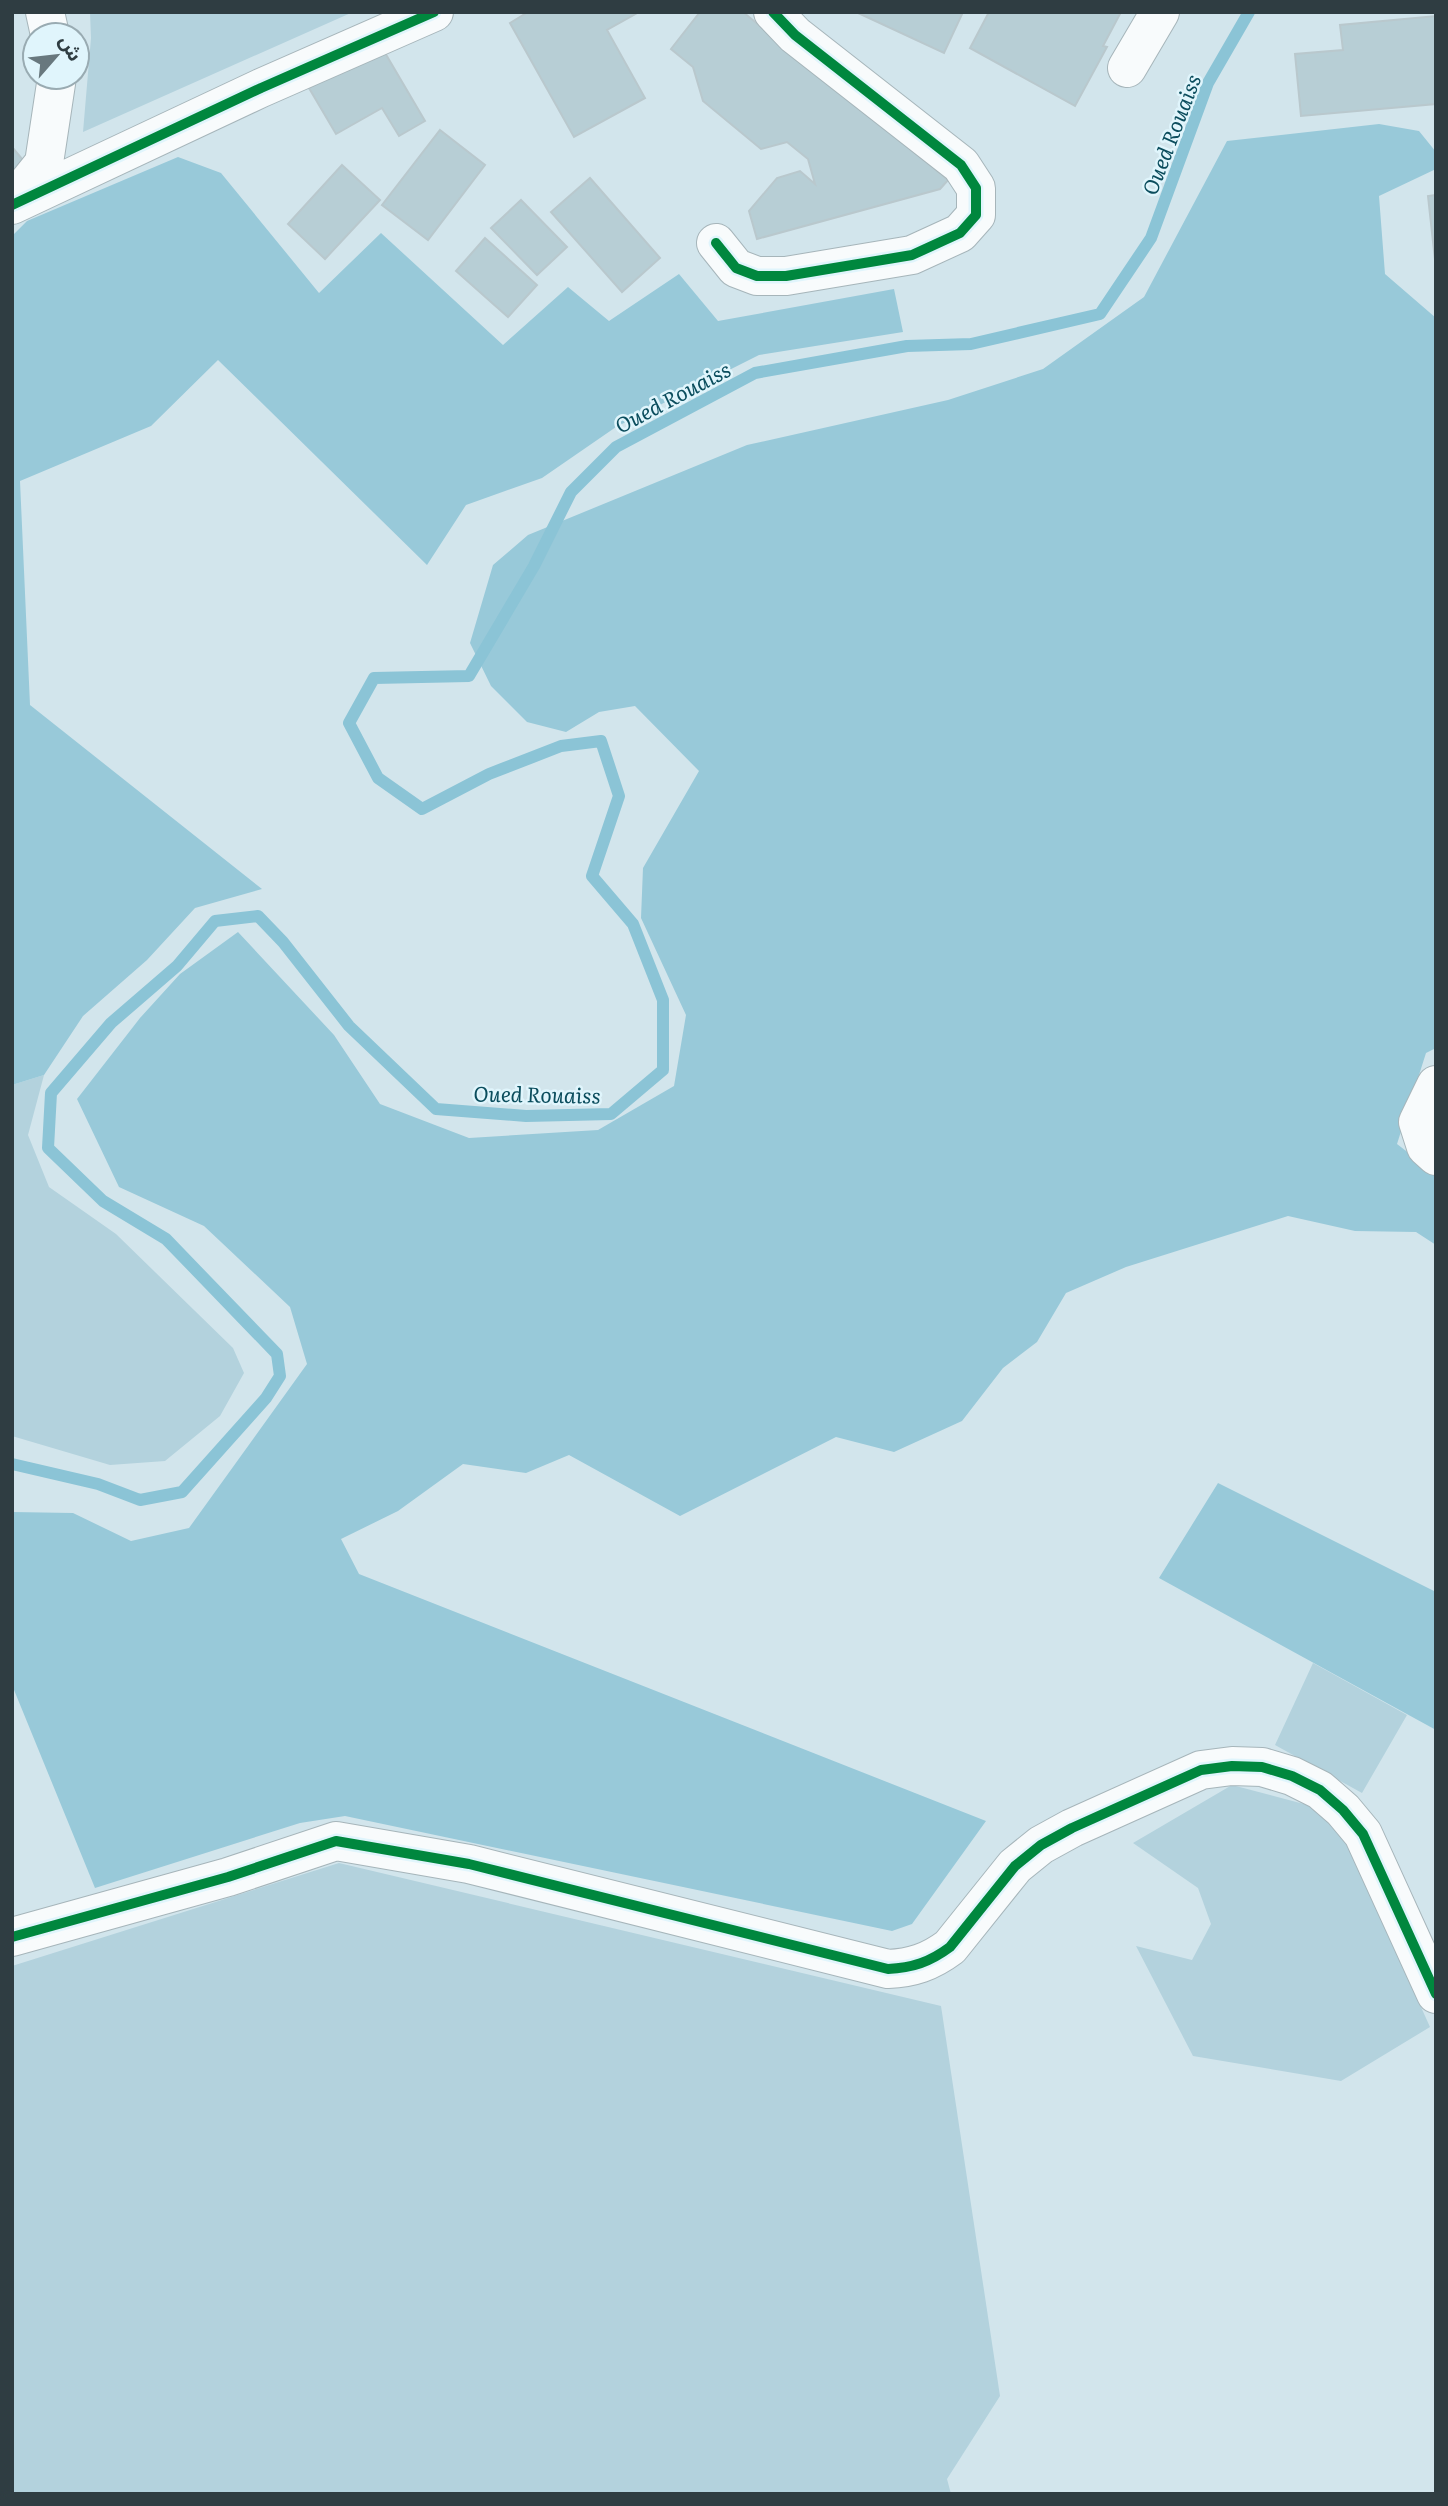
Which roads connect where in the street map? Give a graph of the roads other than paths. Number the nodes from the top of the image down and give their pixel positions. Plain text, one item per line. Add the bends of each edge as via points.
1 (434, 12) edge
2 (773, 12) edge
3 (1160, 12) edge
4 (1127, 68) dead end
5 (55, 91) edge
6 (12, 204) edge
7 (716, 243) dead end
8 (1436, 1086) edge
9 (1436, 1156) edge
10 (12, 1937) edge
11 (1436, 1994) edge

1 - 6 street
2 - 7 street via 796,36 961,165 976,188 976,215 960,233 912,255 786,276 757,276 736,268
3 - 4 street
5 - 6 street via 44,163
8 - 9 street via 1418,1122 1426,1147
10 - 11 street via 228,1877 336,1840 470,1864 888,1969 905,1968 950,1947 1015,1866 1041,1845 1201,1770 1262,1767 1320,1790 1363,1834

